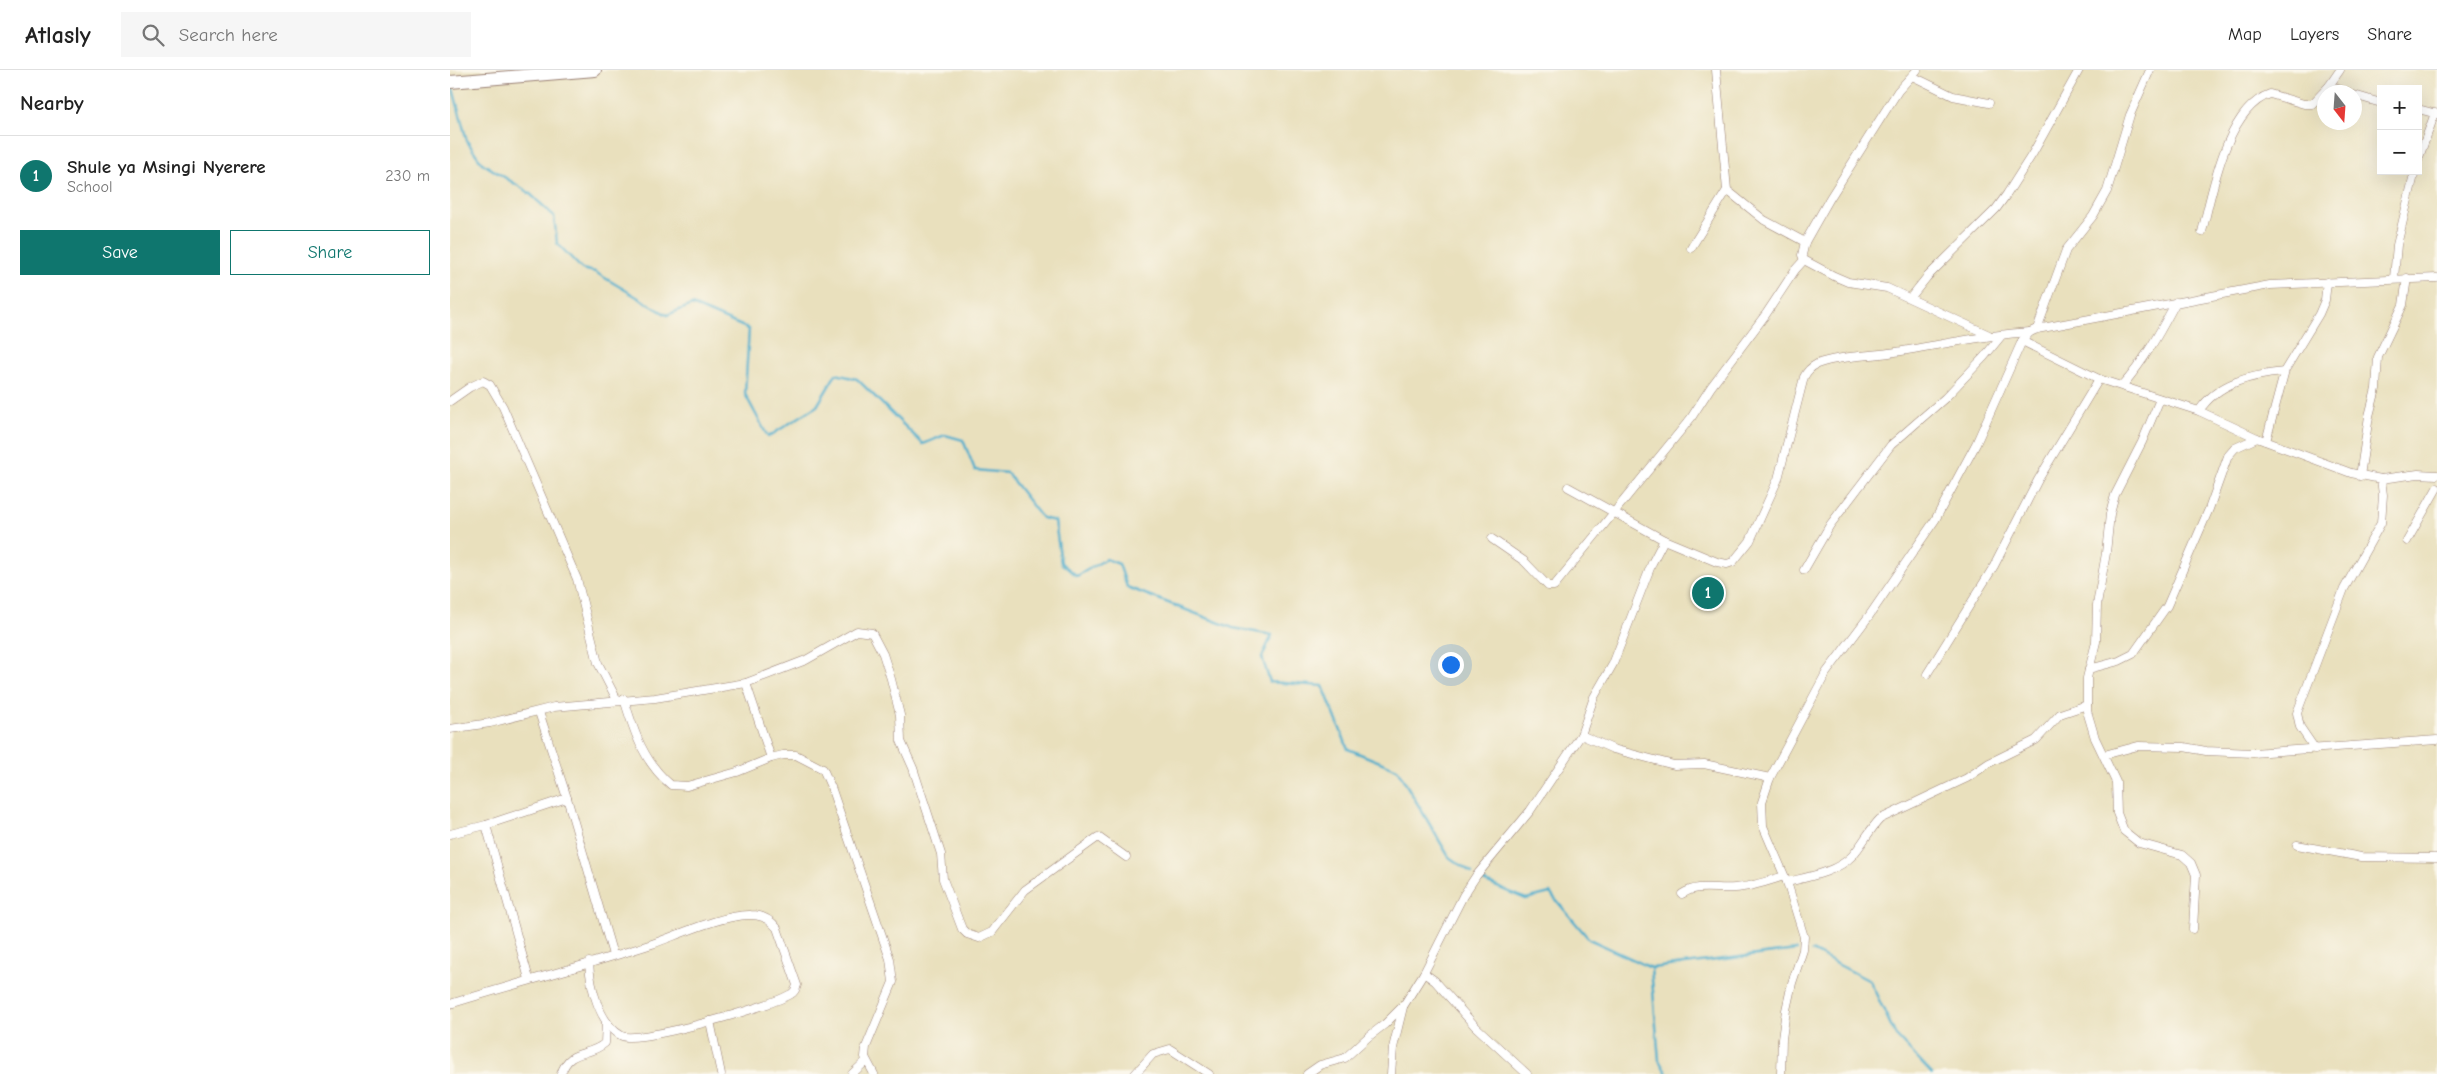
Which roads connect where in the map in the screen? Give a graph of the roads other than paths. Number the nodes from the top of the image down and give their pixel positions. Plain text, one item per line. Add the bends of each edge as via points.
1 (595, 70) edge
2 (1716, 70) edge
3 (2079, 70) edge
4 (2150, 70) edge
5 (2340, 70) edge
6 (1914, 73) edge
7 (456, 81) edge
8 (2331, 85) edge
9 (2317, 97) edge
10 (2362, 97) edge
11 (2377, 102) edge
12 (1989, 103) dead end
13 (2422, 110) edge
14 (2436, 114) edge
15 (2422, 150) edge
16 (2414, 175) edge
17 (1727, 190) junction
18 (2202, 232) dead end
19 (1804, 242) junction
20 (1691, 248) dead end
21 (1804, 260) junction
22 (2394, 278) junction
23 (2407, 278) junction
24 (2437, 278) edge
25 (2327, 282) junction
26 (1911, 297) junction
27 (2176, 302) junction
28 (2033, 330) junction
29 (2002, 334) junction
30 (1989, 335) junction
31 (2022, 341) junction
32 (2284, 372) junction
33 (2099, 380) junction
34 (2122, 386) junction
35 (2160, 398) junction
36 (450, 401) edge
37 (2199, 411) junction
38 (2257, 438) junction
39 (2266, 441) junction
40 (2437, 475) edge
41 (2360, 476) junction
42 (2381, 479) junction
43 (1568, 488) dead end
44 (2437, 488) edge
45 (1615, 513) junction
46 (1492, 539) dead end
47 (1664, 540) junction
48 (2406, 541) dead end
49 (1804, 570) dead end
50 (2089, 669) junction
51 (1927, 674) dead end
52 (746, 683) junction
53 (621, 700) junction
54 (2087, 704) junction
55 (539, 712) junction
56 (450, 729) edge
57 (1581, 735) junction
58 (2437, 740) edge
59 (2315, 749) junction
60 (2104, 755) junction
61 (770, 758) junction
62 (1770, 778) junction
63 (567, 798) junction
64 (486, 825) junction
65 (450, 834) edge
66 (2297, 846) dead end
67 (1126, 857) dead end
68 (2437, 858) edge
69 (1786, 879) junction
70 (1682, 894) dead end
71 (2193, 929) dead end
72 (613, 955) junction
73 (589, 962) junction
74 (1424, 973) junction
75 (529, 979) junction
76 (450, 1004) edge
77 (1404, 1005) junction
78 (606, 1021) junction
79 (710, 1021) junction
80 (866, 1061) junction
81 (561, 1074) edge
82 (721, 1074) edge
83 (852, 1074) edge
84 (874, 1074) edge
85 (1136, 1074) edge
86 (1209, 1074) edge
87 (1307, 1074) edge
88 (1391, 1074) edge
89 (1527, 1074) edge
90 (1781, 1074) edge

1 - 7 highway
2 - 17 street
3 - 26 street via 2033,153 2001,202
4 - 28 street via 2130,115 2107,191 2093,216 2066,250
5 - 8 street
6 - 12 street via 1953,96
6 - 19 street via 1898,91
9 - 18 street via 2308,104 2270,94 2252,106 2230,137 2222,155
10 - 11 street
13 - 14 street
14 - 15 street
16 - 22 street via 2397,245
17 - 19 street via 1764,220
17 - 20 street
19 - 21 street
21 - 26 street via 1848,282 1876,285
21 - 45 street via 1691,418
22 - 23 street
22 - 25 street
23 - 24 street
23 - 41 street via 2403,305 2378,357 2376,389
25 - 27 street via 2270,285
25 - 32 street via 2319,314
26 - 30 street
27 - 28 street
27 - 34 street via 2152,346
28 - 29 street
28 - 31 street
29 - 30 street
29 - 49 street via 1945,398 1891,445 1830,525
30 - 47 street via 1818,363 1810,368 1804,377 1778,479 1750,541 1733,562 1717,562
31 - 33 street
31 - 62 street via 1976,444 1935,520 1826,674
32 - 37 street via 2233,383 2216,392
32 - 39 street
33 - 34 street
33 - 51 street via 2038,480 1994,566
34 - 35 street
35 - 37 street
35 - 50 street via 2115,496 2110,514 2096,610 2096,642
36 - 53 street via 483,381 490,385 503,407 576,578 598,663
37 - 38 street
38 - 39 street
38 - 50 street via 2235,448 2228,456 2176,588 2160,618 2133,654
39 - 41 street
40 - 42 street
41 - 42 street
42 - 59 street via 2381,523 2344,590 2296,713 2300,727
43 - 45 street
44 - 48 street
45 - 46 street via 1582,555 1551,587 1524,561
45 - 47 street
47 - 57 street via 1613,664 1594,697
50 - 54 street
52 - 53 street via 664,697
52 - 61 street
52 - 67 street via 806,660 857,631 872,633 891,679 900,715 901,741 942,854 943,879 967,934 979,938 992,932 1025,890 1098,837
53 - 55 street
53 - 61 street via 646,757 671,785 688,786 738,772
54 - 60 street via 2095,738
54 - 69 street via 2060,714 2036,740 1880,819 1844,863
55 - 56 street
55 - 63 street
57 - 62 street via 1613,749 1674,765 1704,764
57 - 74 street via 1530,811 1476,876
58 - 59 street
59 - 60 street via 2253,753 2138,746
60 - 71 street via 2116,782 2117,813 2124,832 2139,843 2182,856 2191,863 2196,875
61 - 80 street via 796,755 823,769 890,959 893,982 866,1046
62 - 69 street via 1762,802 1763,826
63 - 64 street
63 - 72 street
64 - 65 street
64 - 75 street
66 - 68 street via 2361,857
69 - 70 street via 1735,888 1692,888
69 - 90 street via 1804,937 1786,1010
72 - 73 street
72 - 79 street via 738,917 760,916 771,920 796,979 794,992
73 - 75 street
73 - 78 street via 598,1006
74 - 77 street
74 - 89 street
75 - 76 street
77 - 87 street via 1345,1058 1320,1065
77 - 88 street via 1393,1048
78 - 79 street via 628,1038 672,1032
78 - 81 street via 605,1043 570,1058
79 - 82 street
80 - 83 street
80 - 84 street
85 - 86 street via 1153,1054 1170,1049

